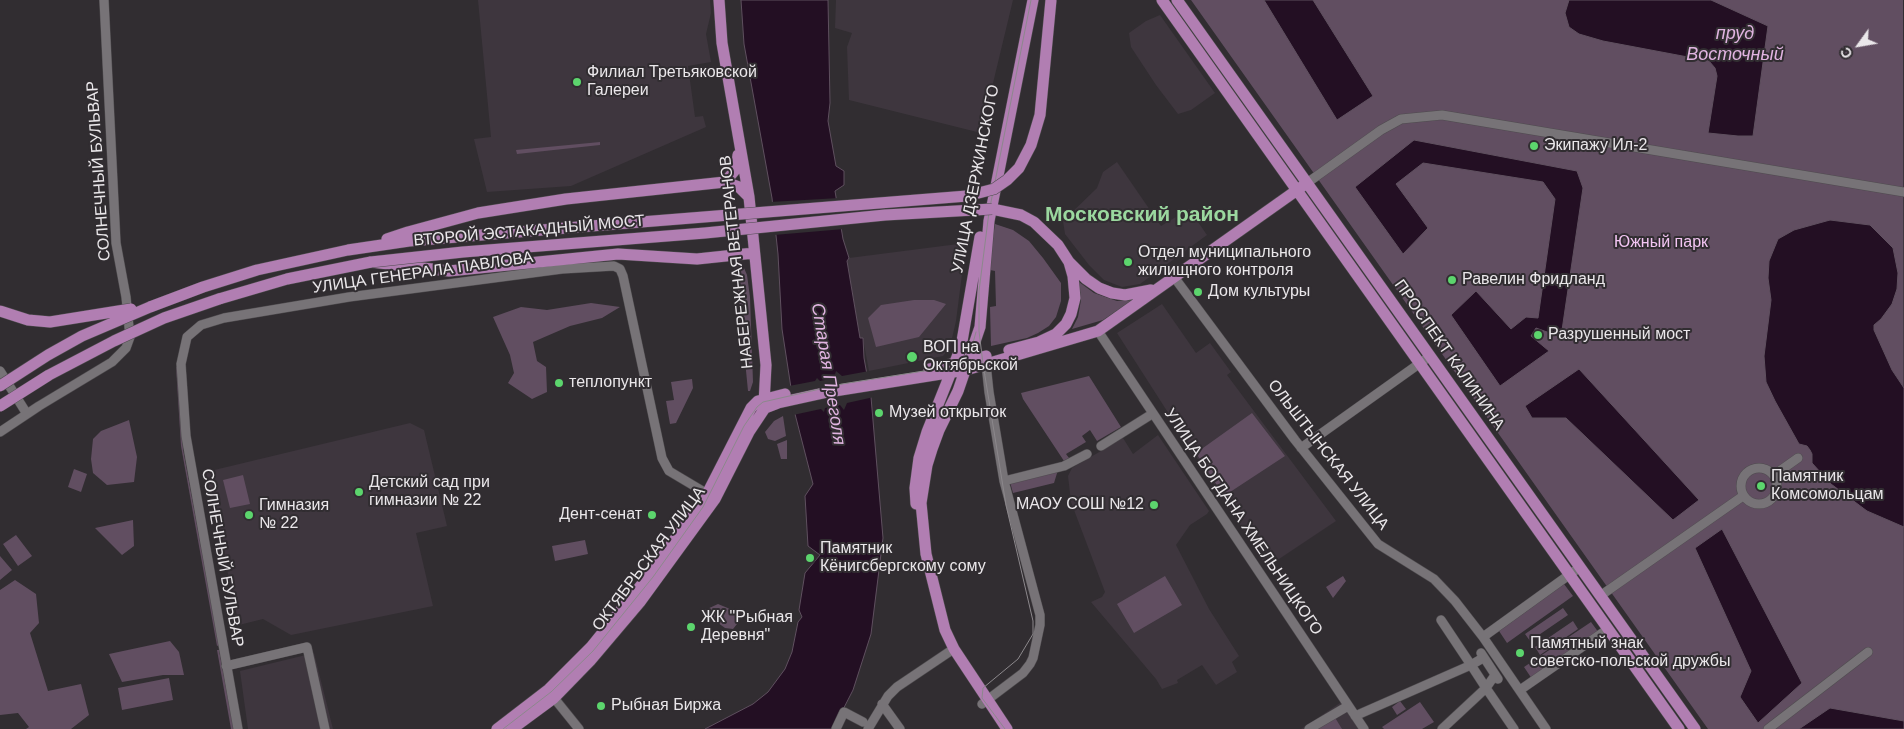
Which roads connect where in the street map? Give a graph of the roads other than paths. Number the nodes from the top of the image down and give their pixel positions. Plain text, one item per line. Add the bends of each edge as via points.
1 (104, 0) edge
2 (719, 0) edge
3 (1028, 0) edge
4 (1034, 0) edge
5 (1051, 0) edge
6 (1162, 0) edge
7 (1177, 0) edge
8 (739, 141) junction
9 (725, 182) junction
10 (1307, 183) junction
11 (1296, 190) junction
12 (1904, 192) edge
13 (749, 197) junction
14 (365, 247) junction
15 (754, 253) junction
16 (371, 262) junction
17 (1069, 262) junction
18 (1174, 277) junction
19 (1160, 287) junction
20 (150, 307) junction
21 (0, 311) edge
22 (1098, 331) junction
23 (187, 337) joint
24 (1430, 356) junction
25 (970, 363) junction
26 (986, 364) junction
27 (1419, 364) junction
28 (951, 369) junction
29 (0, 371) edge
30 (0, 386) edge
31 (764, 403) junction
32 (0, 406) edge
33 (27, 414) junction
34 (1152, 414) junction
35 (0, 432) edge
36 (1101, 446) dead end
37 (1301, 448) junction
38 (1087, 454) dead end
39 (1798, 458) dead end
40 (1774, 475) junction
41 (1004, 481) junction
42 (711, 496) junction
43 (1744, 496) junction
44 (1580, 567) junction
45 (1569, 575) junction
46 (1600, 596) junction
47 (1441, 620) dead end
48 (1608, 629) junction
49 (1483, 637) junction
50 (952, 651) junction
51 (1868, 652) dead end
52 (1471, 665) junction
53 (226, 666) junction
54 (1486, 688) junction
55 (1520, 690) junction
56 (554, 698) junction
57 (984, 703) junction
58 (882, 704) junction
59 (1348, 706) junction
60 (1355, 716) junction
61 (866, 725) edge
62 (238, 729) edge
63 (325, 729) edge
64 (497, 729) edge
65 (512, 729) edge
66 (578, 729) edge
67 (836, 729) edge
68 (900, 729) edge
69 (999, 729) edge
70 (1007, 729) edge
71 (1309, 729) edge
72 (1364, 729) edge
73 (1442, 729) edge
74 (1514, 729) edge
75 (1546, 729) edge
76 (1679, 729) edge
77 (1695, 729) edge
78 (1768, 729) edge

1 - 33 street, СОЛНЕЧНЫЙ БУЛЬВАР via 116,243 130,337 126,348 112,362
2 - 8 main road, НАБЕРЕЖНАЯ ВЕТЕРАНОВ via 722,43
3 - 28 main road, УЛИЦА ДЗЕРЖИНСКОГО via 984,212 961,346
4 - 25 main road, УЛИЦА ДЗЕРЖИНСКОГО via 989,221 980,327
5 - 14 main road, ВТОРОЙ ЭСТАКАДНЫЙ МОСТ, bridge via 1040,114 1031,145 1019,168 994,189 967,196 463,236
6 - 11 main road, ПРОСПЕКТ КАЛИНИНА
7 - 10 main road, ПРОСПЕКТ КАЛИНИНА
8 - 9 main road via 736,169
8 - 13 main road, НАБЕРЕЖНАЯ ВЕТЕРАНОВ
9 - 13 main road via 739,187
9 - 14 main road via 566,199 478,213
10 - 11 main road
10 - 12 street via 1401,119 1442,114
10 - 24 main road, ПРОСПЕКТ КАЛИНИНА
11 - 18 main road
11 - 27 main road, ПРОСПЕКТ КАЛИНИНА
13 - 15 main road, НАБЕРЕЖНАЯ ВЕТЕРАНОВ
14 - 20 main road, ВТОРОЙ ЭСТАКАДНЫЙ МОСТ via 257,270
15 - 16 main road, bridge via 696,259 618,254 449,271
15 - 31 main road, НАБЕРЕЖНАЯ ВЕТЕРАНОВ via 766,365
16 - 17 main road, ВТОРОЙ ЭСТАКАДНЫЙ МОСТ, bridge via 885,215 992,209 1021,215 1034,222 1058,245
16 - 32 main road, ВТОРОЙ ЭСТАКАДНЫЙ МОСТ, bridge via 264,285 164,318 78,358
17 - 19 main road, ВТОРОЙ ЭСТАКАДНЫЙ МОСТ via 1086,279 1112,293 1135,294
17 - 25 main road, ВТОРОЙ ЭСТАКАДНЫЙ МОСТ via 1075,298 1066,324 1056,334 1039,342
18 - 19 main road
18 - 37 street, ОЛЬШТЫНСКАЯ УЛИЦА
19 - 22 main road
20 - 21 main road, bridge via 50,322 22,319
20 - 30 main road, ВТОРОЙ ЭСТАКАДНЫЙ МОСТ, bridge via 82,336
22 - 26 main road
22 - 34 street, УЛИЦА БОГДАНА ХМЕЛЬНИЦКОГО
23 - 42 street, УЛИЦА ГЕНЕРАЛА ПАВЛОВА via 200,325 224,318 349,296 562,269 614,266 623,276 662,458 669,471
23 - 53 street, СОЛНЕЧНЫЙ БУЛЬВАР via 181,364 187,445
24 - 27 street
24 - 44 main road, ПРОСПЕКТ КАЛИНИНА
25 - 26 main road
25 - 28 main road
25 - 50 main road, УЛИЦА ДЗЕРЖИНСКОГО via 932,449 921,502 931,579
26 - 41 street
27 - 37 street
27 - 45 main road, ПРОСПЕКТ КАЛИНИНА
28 - 31 main road
28 - 50 main road, УЛИЦА ДЗЕРЖИНСКОГО via 919,458 915,488 916,526 925,580 940,633
29 - 33 street
31 - 42 main road, ОКТЯБРЬСКАЯ УЛИЦА
33 - 35 street
34 - 36 street
34 - 59 street, УЛИЦА БОГДАНА ХМЕЛЬНИЦКОГО
37 - 49 street, ОЛЬШТЫНСКАЯ УЛИЦА via 1378,544 1434,579
38 - 41 street via 1064,466
39 - 40 street
40 - 43 street via 1776,489 1769,501 1755,504
40 - 43 street via 1761,468 1746,472 1740,486
41 - 57 street via 1040,625 1033,658 1023,674
42 - 56 main road, ОКТЯБРЬСКАЯ УЛИЦА via 640,602
42 - 64 main road, ОКТЯБРЬСКАЯ УЛИЦА via 591,647 549,688
43 - 46 street
44 - 45 street
44 - 46 main road, ПРОСПЕКТ КАЛИНИНА
45 - 48 main road, ПРОСПЕКТ КАЛИНИНА
45 - 49 street
46 - 77 main road, ПРОСПЕКТ КАЛИНИНА
47 - 52 street
48 - 55 street
48 - 76 main road, ПРОСПЕКТ КАЛИНИНА
49 - 55 street, ОЛЬШТЫНСКАЯ УЛИЦА
50 - 57 main road
50 - 58 street via 897,687
51 - 78 street
52 - 54 street
52 - 54 street via 1482,655 1497,677
52 - 60 street
53 - 62 street, СОЛНЕЧНЫЙ БУЛЬВАР
53 - 63 street, СОЛНЕЧНЫЙ БУЛЬВАР via 307,647
54 - 73 street
54 - 74 street
55 - 75 street, ОЛЬШТЫНСКАЯ УЛИЦА
56 - 65 main road, ОКТЯБРЬСКАЯ УЛИЦА
56 - 66 street
57 - 69 main road
57 - 70 main road
58 - 61 street
58 - 68 street
59 - 60 street, УЛИЦА БОГДАНА ХМЕЛЬНИЦКОГО
59 - 71 street
60 - 72 street, УЛИЦА БОГДАНА ХМЕЛЬНИЦКОГО
61 - 67 street via 844,712

